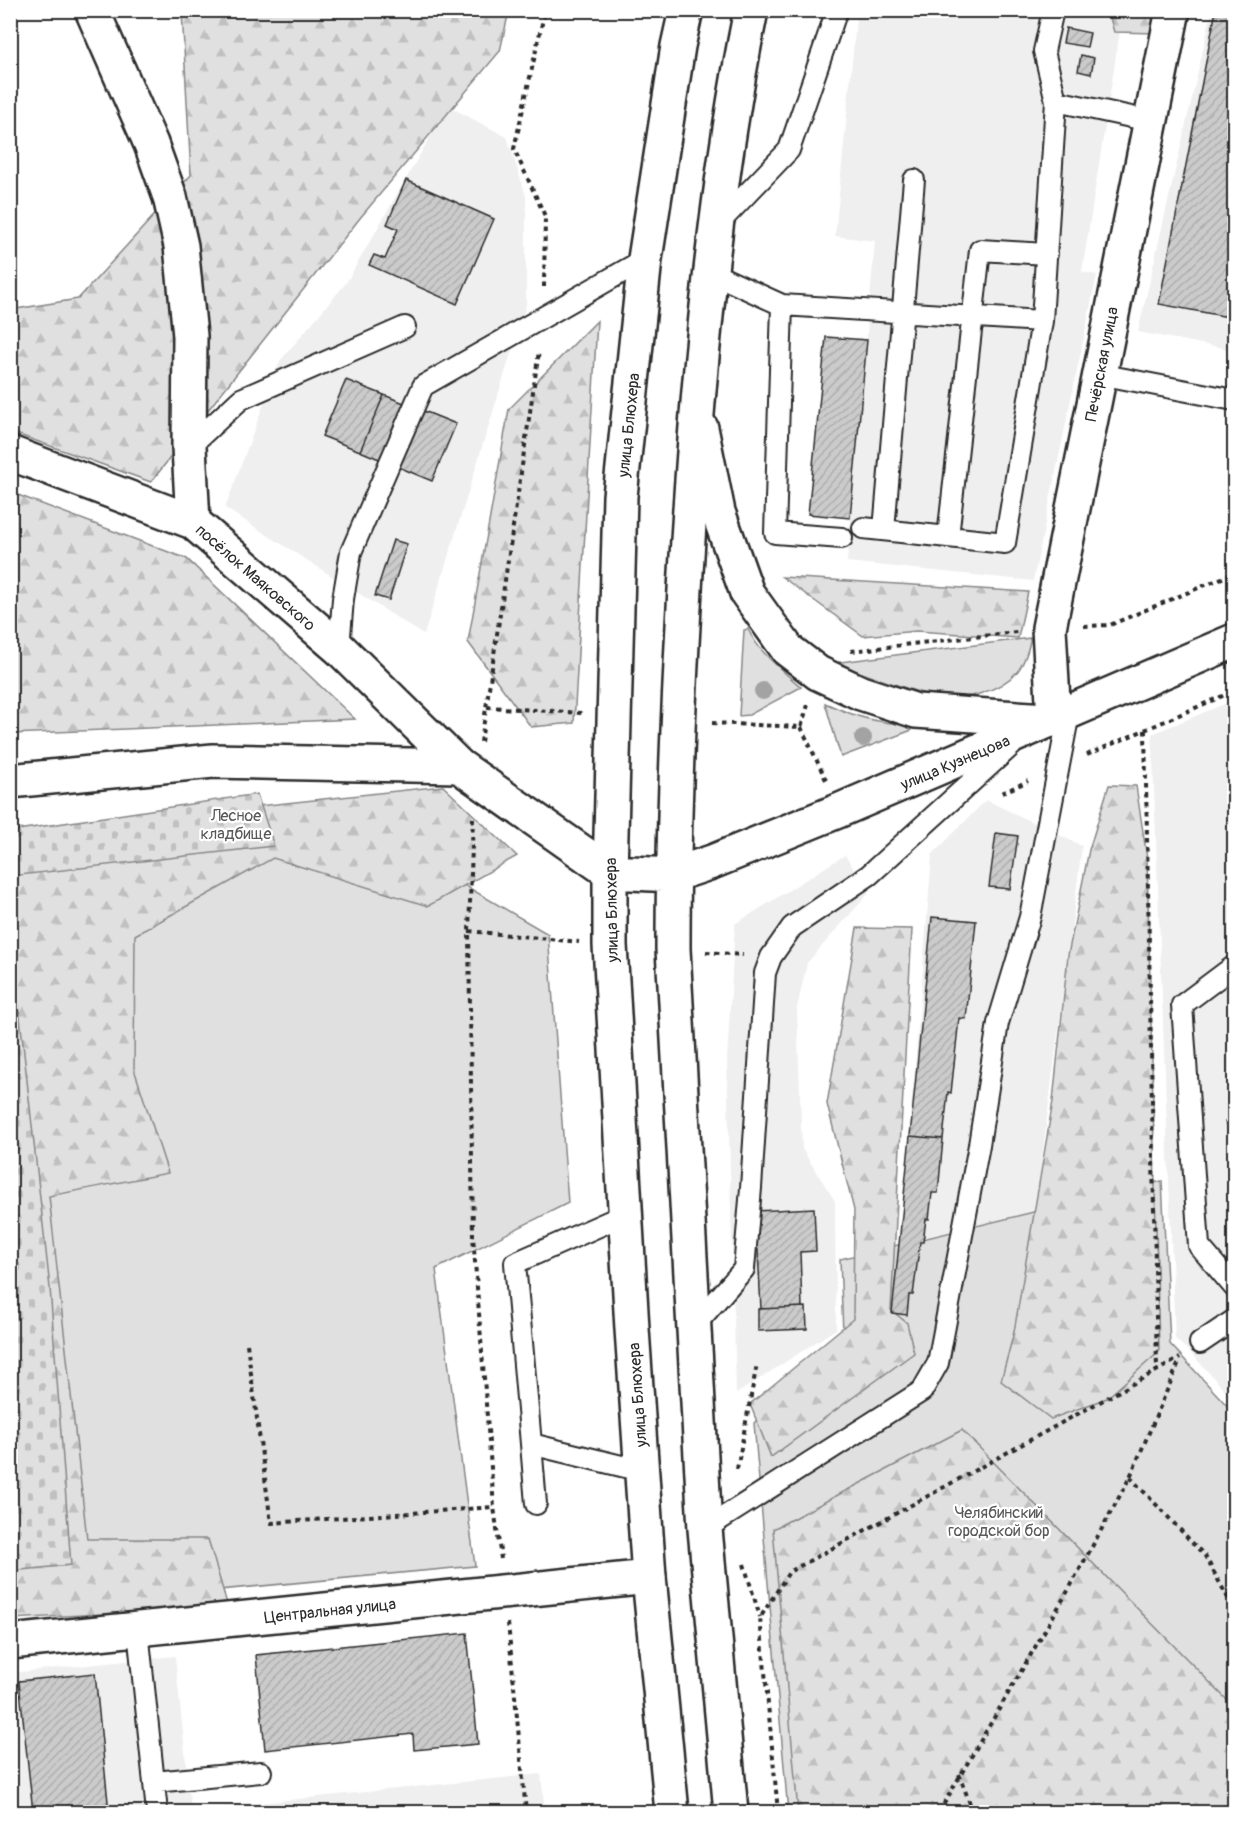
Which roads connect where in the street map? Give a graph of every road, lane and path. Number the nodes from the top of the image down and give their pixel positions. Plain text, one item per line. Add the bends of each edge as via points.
1 (545, 10) edge
2 (686, 10) edge
3 (751, 10) edge
4 (837, 10) edge
5 (1053, 10) edge
6 (1173, 10) edge
7 (88, 12) edge
8 (1056, 101) junction
9 (1150, 121) junction
10 (914, 180) dead end
11 (718, 224) junction
12 (1047, 254) junction
13 (645, 259) junction
14 (712, 273) junction
15 (782, 305) junction
16 (903, 314) junction
17 (973, 317) junction
18 (543, 318) junction
19 (1042, 321) junction
20 (405, 327) dead end
21 (1099, 374) junction
22 (1234, 400) edge
23 (696, 407) junction
24 (189, 447) junction
25 (10, 453) edge
26 (193, 522) junction
27 (863, 528) dead end
28 (884, 530) junction
29 (948, 537) junction
30 (842, 538) dead end
31 (1234, 641) edge
32 (339, 648) junction
33 (1050, 722) junction
34 (1145, 730) dead end
35 (467, 772) junction
36 (10, 781) edge
37 (609, 872) junction
38 (673, 875) junction
39 (1234, 966) edge
40 (626, 1214) junction
41 (1234, 1287) edge
42 (1234, 1320) edge
43 (695, 1325) junction
44 (1200, 1343) dead end
45 (247, 1344) dead end
46 (1157, 1371) junction
47 (531, 1444) junction
48 (642, 1471) junction
49 (1130, 1477) junction
50 (536, 1504) dead end
51 (494, 1506) junction
52 (705, 1528) junction
53 (649, 1577) junction
54 (505, 1592) junction
55 (1234, 1609) edge
56 (138, 1630) junction
57 (10, 1642) edge
58 (261, 1772) dead end
59 (959, 1774) junction
60 (154, 1782) junction
61 (157, 1812) edge
62 (526, 1812) edge
63 (672, 1812) edge
64 (731, 1812) edge
65 (778, 1812) edge
66 (939, 1812) edge
67 (973, 1812) edge

1 - 18 path via 514,149 545,216
2 - 13 street, улица Блюхера
3 - 11 street
4 - 11 lane via 789,150
5 - 8 lane via 1044,51
6 - 9 street, Печёрская улица
7 - 24 street via 151,144 170,197 181,246 190,336
8 - 9 lane
8 - 12 lane
9 - 21 street, Печёрская улица
10 - 16 lane
11 - 14 street
12 - 17 lane via 980,249
12 - 19 lane
13 - 18 lane
13 - 37 street, улица Блюхера via 620,496
14 - 15 lane
14 - 23 street
15 - 16 lane
15 - 30 lane via 775,533
16 - 17 lane
16 - 28 lane
17 - 19 lane
17 - 29 lane
18 - 32 lane via 423,386 351,552
18 - 35 path
19 - 29 lane via 1005,543
20 - 24 lane via 241,399
21 - 22 lane
21 - 33 street, Печёрская улица via 1049,628
23 - 33 street via 718,512 747,593 788,650 818,673 861,693 916,711
23 - 38 street via 677,721
24 - 26 street
25 - 26 street, посёлок Маяковского
26 - 32 street, посёлок Маяковского
27 - 28 lane
28 - 29 lane
31 - 33 street, улица Кузнецова
32 - 35 street, посёлок Маяковского
33 - 38 street, улица Кузнецова
33 - 43 lane via 869,875 792,927 771,957 765,973 744,1269
33 - 52 lane via 1030,917 998,1023 938,1363 922,1391
34 - 46 path
35 - 36 street via 213,761
35 - 37 street, посёлок Маяковского
35 - 51 path via 474,1236
37 - 38 street
37 - 40 street, улица Блюхера
38 - 43 street via 673,949
39 - 41 lane via 1182,1005 1199,1246
40 - 47 lane via 515,1263
40 - 48 street, улица Блюхера
42 - 44 lane
43 - 52 street
45 - 51 path via 271,1523
46 - 49 path via 1182,1357
46 - 65 path via 789,1572 760,1618
47 - 48 lane
47 - 50 lane
48 - 53 street, улица Блюхера
49 - 55 path via 1205,1556
49 - 59 path via 1069,1589
51 - 54 path
52 - 64 street
53 - 54 street, Центральная улица
53 - 63 street, улица Блюхера
54 - 56 street, Центральная улица
54 - 62 path
56 - 57 street, Центральная улица
56 - 60 lane
58 - 60 lane
59 - 66 path
59 - 67 path
60 - 61 lane

